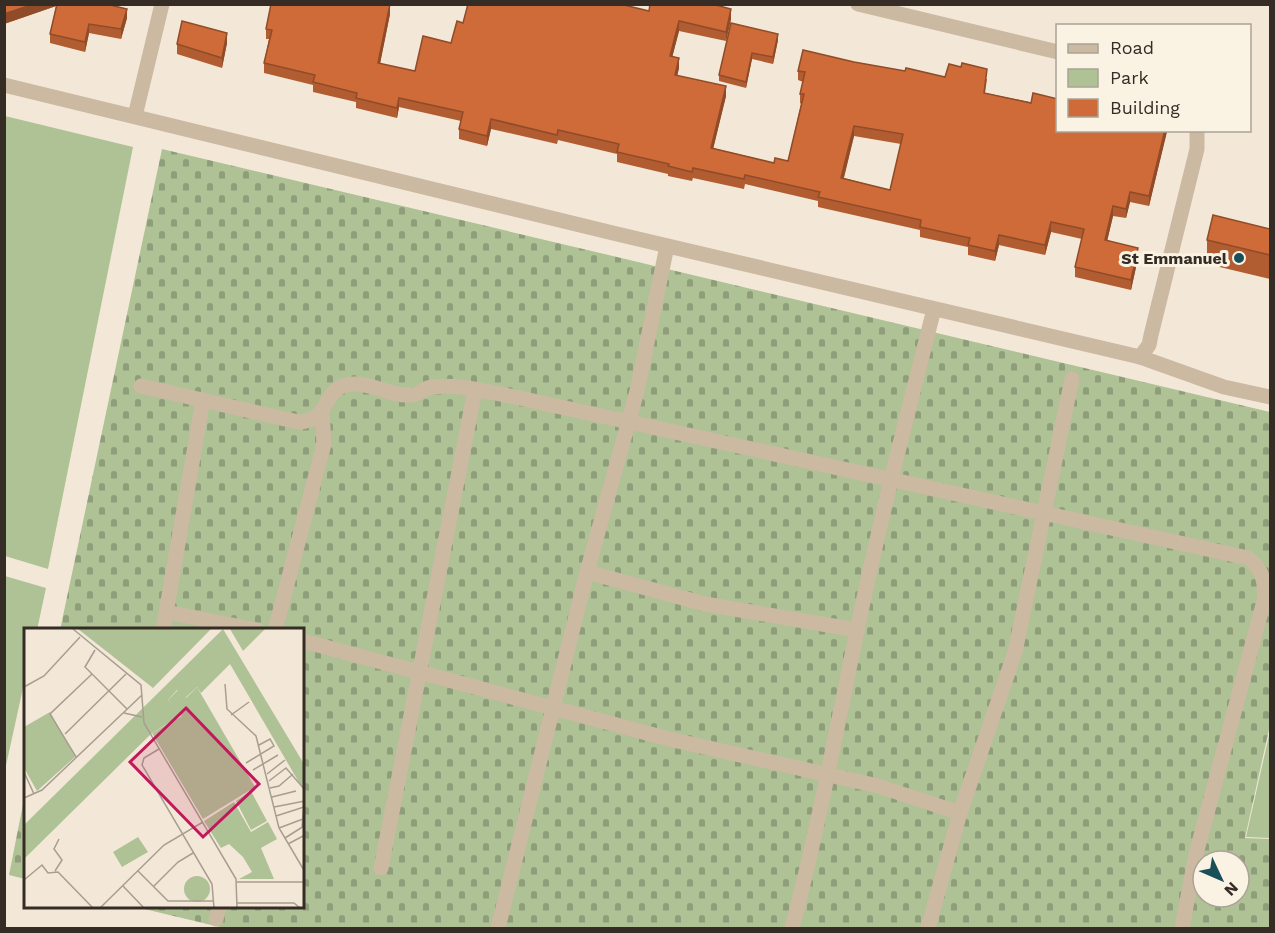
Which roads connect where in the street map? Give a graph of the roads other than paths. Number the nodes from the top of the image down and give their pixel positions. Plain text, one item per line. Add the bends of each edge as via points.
1 (162, 4) edge
2 (858, 4) edge
3 (1056, 52) edge
4 (4, 85) edge
5 (135, 116) junction
6 (1197, 132) edge
7 (667, 246) junction
8 (934, 309) junction
9 (1140, 357) junction
10 (1072, 379) dead end
11 (141, 386) dead end
12 (476, 390) junction
13 (1270, 397) edge
14 (203, 400) junction
15 (322, 410) junction
16 (629, 422) junction
17 (890, 480) junction
18 (1043, 513) junction
19 (587, 572) junction
20 (166, 612) junction
21 (163, 628) edge
22 (247, 628) edge
23 (276, 628) edge
24 (857, 630) junction
25 (304, 641) edge
26 (419, 671) junction
27 (553, 708) junction
28 (828, 775) junction
29 (960, 813) junction
30 (381, 868) dead end
31 (498, 928) edge
32 (792, 928) edge
33 (928, 928) edge
34 (1182, 928) edge

1 - 5 street
2 - 3 street
4 - 5 street
5 - 7 street
6 - 9 street via 1197,149 1149,345
7 - 8 street
7 - 16 street
8 - 9 street
8 - 17 street
9 - 13 street via 1224,387
10 - 18 street
11 - 14 street
12 - 15 street via 429,387 411,395 350,385 336,392
12 - 16 street
12 - 26 street
14 - 15 street via 298,423 309,422
14 - 20 street
15 - 23 street via 324,444
16 - 17 street
16 - 19 street
17 - 18 street
17 - 24 street
18 - 29 street via 1015,652
18 - 34 street via 1242,555 1255,562 1261,571 1264,601 1196,854
19 - 24 street via 705,604
19 - 27 street
20 - 21 street
20 - 22 street
24 - 28 street
25 - 26 street
26 - 27 street
26 - 30 street
27 - 28 street
27 - 31 street
28 - 29 street via 878,786
28 - 32 street
29 - 33 street

